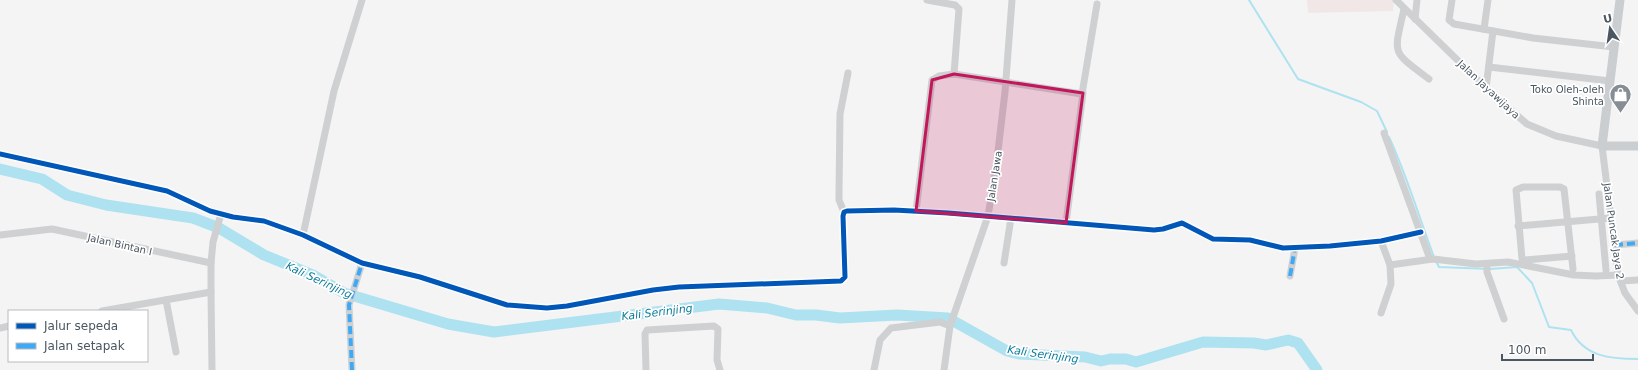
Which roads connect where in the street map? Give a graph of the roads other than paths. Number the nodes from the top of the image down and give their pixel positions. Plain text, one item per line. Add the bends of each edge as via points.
1 (362, 0) edge
2 (927, 0) edge
3 (1012, 0) edge
4 (1396, 0) edge
5 (1417, 0) edge
6 (1452, 0) edge
7 (1488, 0) edge
8 (1620, 0) edge
9 (1097, 4) dead end
10 (1404, 8) junction
11 (1415, 19) junction
12 (1484, 29) junction
13 (1493, 31) junction
14 (1614, 47) junction
15 (1489, 67) junction
16 (848, 73) dead end
17 (954, 74) junction
18 (1428, 79) dead end
19 (1610, 81) junction
20 (1006, 83) junction
21 (1486, 88) junction
22 (1083, 93) junction
23 (1384, 133) dead end
24 (1602, 146) junction
25 (1638, 146) edge
26 (0, 154) edge
27 (1599, 194) dead end
28 (916, 211) junction
29 (844, 212) junction
30 (220, 214) junction
31 (988, 216) junction
32 (1011, 218) junction
33 (1605, 219) junction
34 (1569, 222) junction
35 (1066, 223) junction
36 (1518, 226) junction
37 (1421, 232) junction
38 (0, 235) edge
39 (303, 235) junction
40 (1381, 241) junction
41 (1638, 243) edge
42 (1615, 245) junction
43 (1295, 248) junction
44 (1572, 256) junction
45 (1434, 259) junction
46 (211, 263) junction
47 (1004, 263) dead end
48 (361, 265) junction
49 (1390, 265) junction
50 (1487, 268) junction
51 (1573, 269) dead end
52 (1606, 270) dead end
53 (1290, 276) dead end
54 (1616, 277) junction
55 (1638, 280) edge
56 (211, 292) junction
57 (166, 300) junction
58 (108, 310) edge
59 (1638, 311) edge
60 (1381, 313) dead end
61 (1504, 319) dead end
62 (951, 325) junction
63 (176, 352) dead end
64 (212, 370) edge
65 (352, 370) edge
66 (646, 370) edge
67 (720, 370) edge
68 (874, 370) edge
69 (944, 370) edge

1 - 39 street via 334,91
2 - 17 street via 955,5 959,9
3 - 20 street, Jalan Jawa
4 - 10 street, Jalan Jayawijaya
5 - 11 street
6 - 12 street via 1449,18 1451,23
7 - 12 street
8 - 14 main road
9 - 22 street
10 - 11 street, Jalan Jayawijaya
10 - 18 street via 1397,50 1402,59
11 - 21 street, Jalan Jayawijaya
12 - 13 street
13 - 14 street
13 - 15 street
14 - 19 main road
15 - 19 street
15 - 21 street
16 - 29 street via 840,114 839,193
17 - 20 street
17 - 28 street via 933,78 931,83
19 - 24 main road
20 - 22 street
20 - 31 street, Jalan Jawa
21 - 24 street, Jalan Jayawijaya via 1527,124 1538,130
22 - 35 street
23 - 37 street
24 - 25 main road
24 - 33 street, Jalan Puncak Jaya 2
26 - 30 street via 167,191
27 - 33 street
28 - 29 street
28 - 31 street
29 - 48 street via 845,277 839,281 679,286 547,308 507,305 420,278
30 - 39 street via 264,221
30 - 46 street
31 - 32 street
31 - 62 street, Jalan Jawa
32 - 35 street
32 - 47 street
33 - 34 street
33 - 42 street, Jalan Puncak Jaya 2
33 - 52 street
34 - 36 street
34 - 36 street via 1563,188 1523,188 1515,192
34 - 44 street
35 - 43 street via 1159,230 1182,223 1213,239 1250,240 1282,248
36 - 44 street via 1522,259
37 - 40 street
37 - 45 street
38 - 46 street, Jalan Bintan I via 52,230
39 - 48 street
40 - 43 street
40 - 49 street
41 - 42 street
42 - 54 street, Jalan Puncak Jaya 2
43 - 53 street
44 - 51 street
45 - 49 street
45 - 50 street
46 - 56 street
48 - 65 street via 349,305
49 - 60 street via 1391,284
50 - 54 street via 1514,262 1574,275
50 - 61 street
54 - 55 street
54 - 59 street, Jalan Puncak Jaya 2
56 - 57 street
56 - 64 street
57 - 58 street
57 - 63 street
62 - 68 street via 940,322 891,328 880,340
62 - 69 street, Jalan Jawa
66 - 67 street via 647,330 714,326 718,329 717,360

